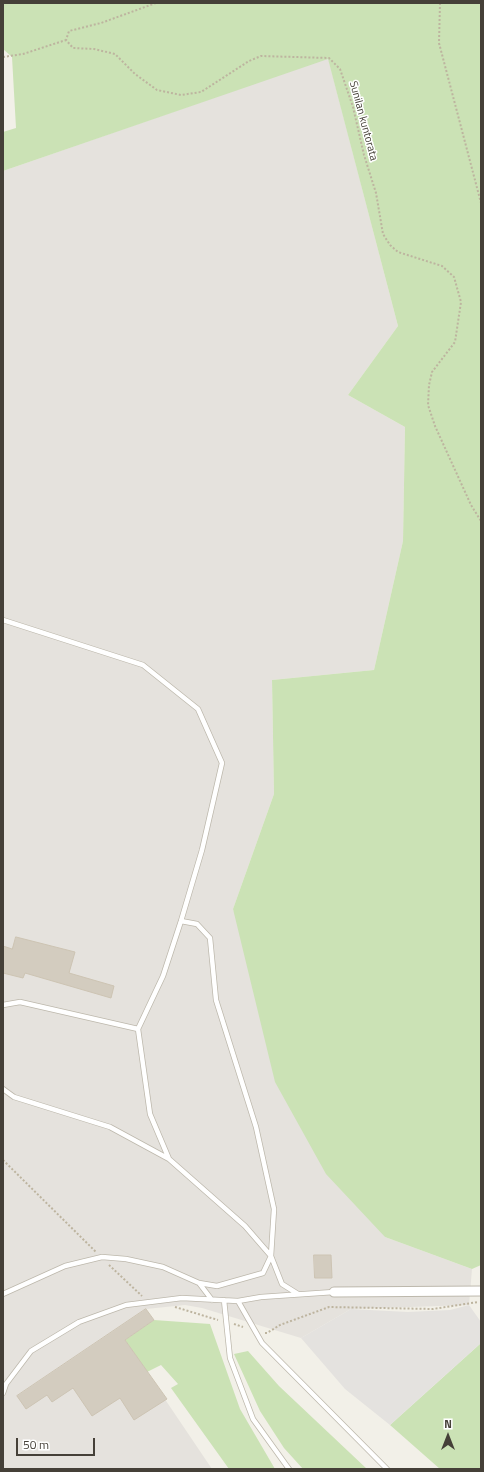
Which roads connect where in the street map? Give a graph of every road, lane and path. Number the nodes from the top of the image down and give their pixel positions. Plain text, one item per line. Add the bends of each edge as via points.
1 (156, 3) edge
2 (440, 3) edge
3 (66, 40) junction
4 (3, 57) edge
5 (481, 203) edge
6 (481, 520) edge
7 (3, 620) edge
8 (181, 921) junction
9 (3, 1005) edge
10 (138, 1029) junction
11 (3, 1089) edge
12 (169, 1159) junction
13 (271, 1256) junction
14 (199, 1283) junction
15 (481, 1291) edge
16 (334, 1292) joint
17 (3, 1294) edge
18 (298, 1294) junction
19 (212, 1300) junction
20 (224, 1300) junction
21 (238, 1301) junction
22 (3, 1393) edge
23 (288, 1469) edge
24 (387, 1469) edge

1 - 3 path via 101,23 69,31
2 - 5 path via 439,43
3 - 4 path via 23,54
3 - 6 path, Sunilan kuntorata via 73,48 115,54 135,74 157,90 181,95 201,92 261,56 329,58 340,69 376,193 383,234 398,252 442,266 454,277 460,302 455,342 432,372 428,405 471,505
7 - 8 lane via 143,665 198,709 222,763 202,850
8 - 10 lane via 163,976
8 - 13 lane via 197,924 210,938 216,1000 256,1127 274,1209
9 - 10 lane via 20,1002
10 - 12 lane via 150,1114
11 - 12 lane via 14,1097 110,1127
12 - 13 lane via 245,1226
13 - 14 lane via 263,1273 216,1286
13 - 18 lane via 282,1284
14 - 17 lane via 163,1267 126,1259 102,1258 65,1266
14 - 19 lane
15 - 16 street
16 - 18 lane
18 - 21 lane
19 - 20 lane
19 - 22 lane via 182,1298 126,1305 79,1322 31,1351 6,1384
20 - 21 lane
20 - 23 lane via 230,1358 253,1418
21 - 24 lane via 262,1343

